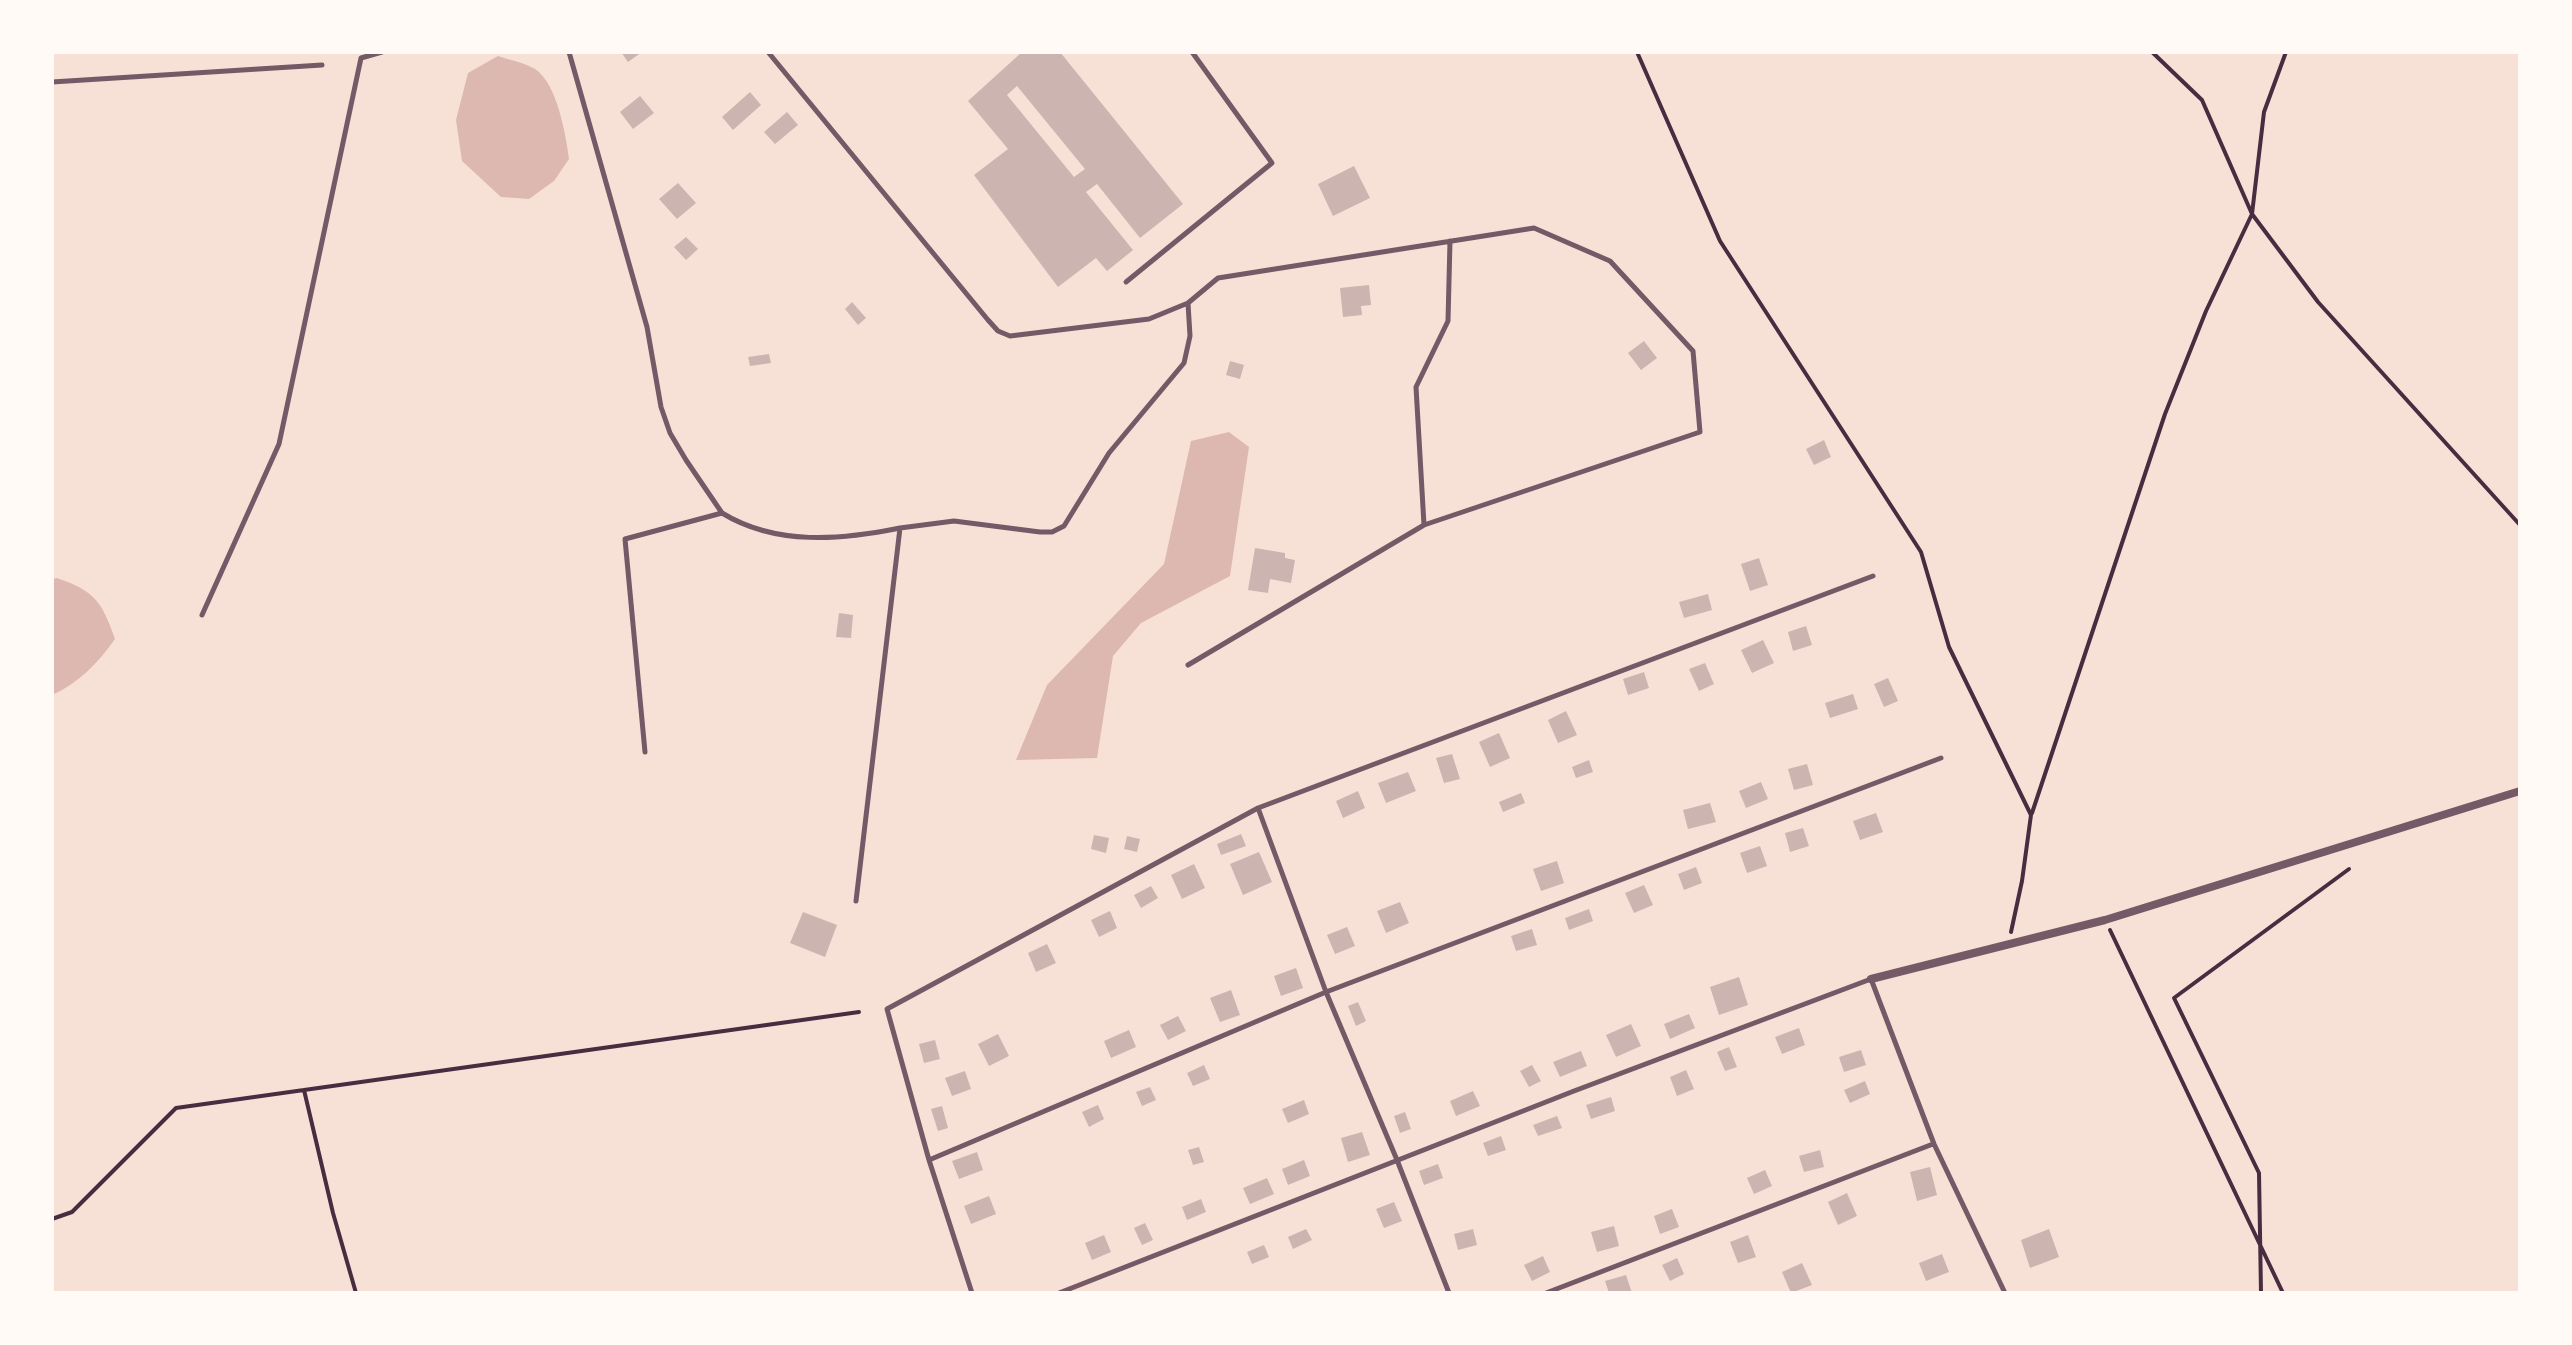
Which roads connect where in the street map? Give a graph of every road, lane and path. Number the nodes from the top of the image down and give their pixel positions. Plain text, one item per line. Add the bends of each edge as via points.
1 (382, 52) edge
2 (569, 52) edge
3 (768, 52) edge
4 (1192, 52) edge
5 (1637, 52) edge
6 (2152, 52) edge
7 (2286, 52) edge
8 (322, 65) dead end
9 (52, 82) edge
10 (2252, 214) junction
11 (1450, 241) junction
12 (1126, 282) dead end
13 (1188, 303) junction
14 (722, 513) junction
15 (1424, 525) junction
16 (2520, 525) edge
17 (900, 528) junction
18 (1873, 576) dead end
19 (202, 615) dead end
20 (1188, 665) dead end
21 (645, 752) dead end
22 (1941, 758) dead end
23 (2520, 791) edge
24 (1258, 808) junction
25 (2031, 815) junction
26 (2349, 869) dead end
27 (856, 901) dead end
28 (2105, 920) junction
29 (2008, 944) junction
30 (1871, 979) junction
31 (1326, 992) junction
32 (859, 1012) dead end
33 (304, 1090) junction
34 (1934, 1144) junction
35 (929, 1160) junction
36 (1397, 1160) junction
37 (52, 1219) edge
38 (2260, 1246) junction
39 (356, 1293) edge
40 (972, 1293) edge
41 (1059, 1293) edge
42 (1449, 1293) edge
43 (1546, 1293) edge
44 (2005, 1293) edge
45 (2261, 1293) edge
46 (2283, 1293) edge

1 - 19 lane via 361,58 279,444
2 - 14 lane via 647,327 661,407 670,433
3 - 13 lane via 998,331 1023,336 1132,322
4 - 12 lane via 1272,163
5 - 25 path via 1720,241 1921,552 1949,647
6 - 10 path via 2202,100
7 - 10 path via 2264,112
8 - 9 lane
10 - 16 path via 2318,302
10 - 25 path via 2165,414
11 - 13 lane via 1218,278
11 - 15 lane via 1448,321 1416,387
11 - 15 lane via 1534,228 1610,261 1693,351 1700,432
13 - 17 lane via 1190,336 1184,363 1109,453 1064,526 1040,532 954,521
14 - 17 lane via 740,524 804,538
14 - 21 lane via 625,539
15 - 20 lane
17 - 27 lane
18 - 24 lane
22 - 31 lane
23 - 28 street
24 - 31 lane
24 - 35 lane via 887,1009
25 - 29 path
26 - 38 path via 2174,998 2259,1173
28 - 29 street
28 - 38 path
29 - 30 street
30 - 34 lane
30 - 36 lane
31 - 35 lane
31 - 36 lane
32 - 33 path
33 - 37 path via 176,1108 72,1212
33 - 39 path
34 - 43 lane
34 - 44 lane
35 - 40 lane
36 - 41 lane
36 - 42 lane
38 - 45 path
38 - 46 path

